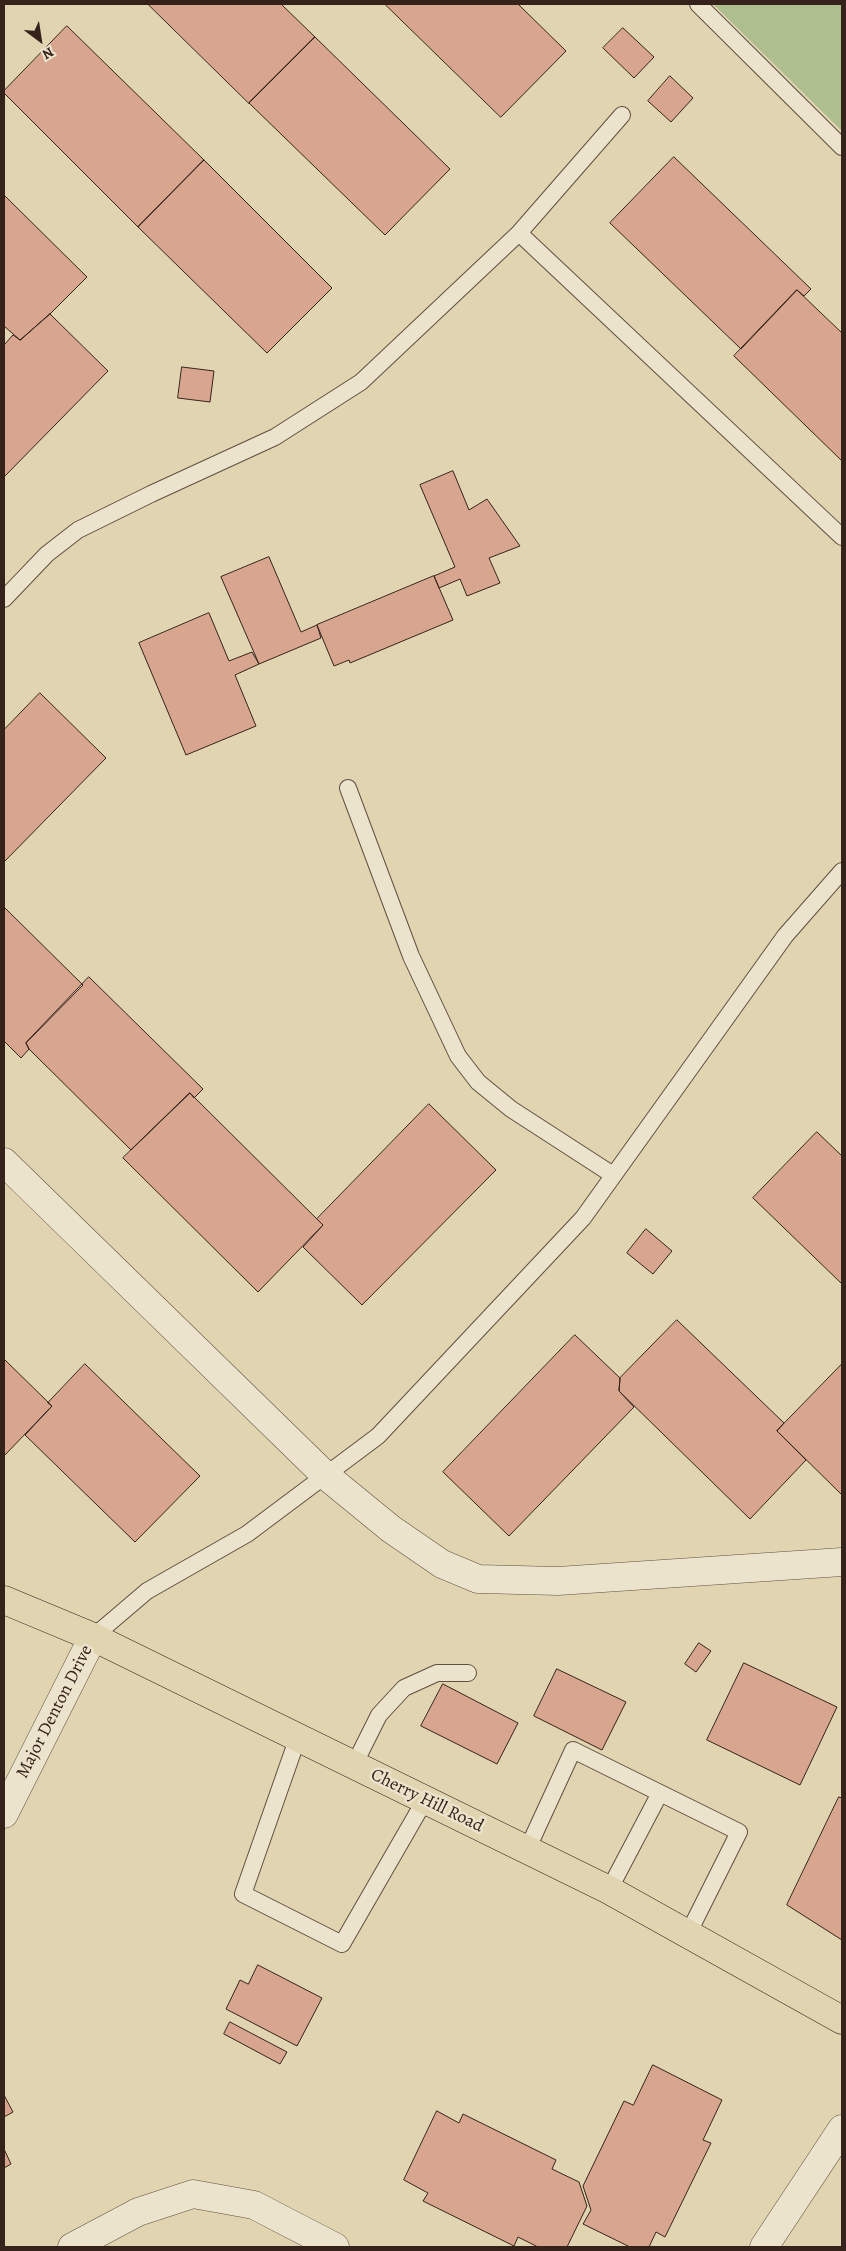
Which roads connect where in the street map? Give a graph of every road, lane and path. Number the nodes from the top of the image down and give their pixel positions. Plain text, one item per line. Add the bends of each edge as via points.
1 (698, 4) edge
2 (622, 115) dead end
3 (842, 146) edge
4 (520, 233) junction
5 (842, 537) edge
6 (4, 598) edge
7 (348, 788) dead end
8 (842, 871) edge
9 (4, 1162) edge
10 (613, 1175) junction
11 (325, 1474) junction
12 (842, 1562) edge
13 (4, 1600) edge
14 (93, 1637) junction
15 (468, 1674) dead end
16 (298, 1737) junction
17 (354, 1765) junction
18 (660, 1793) junction
19 (424, 1800) junction
20 (4, 1814) edge
21 (527, 1850) junction
22 (609, 1890) junction
23 (688, 1934) junction
24 (842, 2020) edge
25 (842, 2129) edge
26 (72, 2247) edge
27 (335, 2247) edge
28 (764, 2247) edge

1 - 3 lane
2 - 4 lane
4 - 5 lane
4 - 6 lane via 361,382 275,437 78,530 47,554
7 - 10 lane via 411,956 458,1056 478,1082 511,1109
8 - 10 lane via 785,936
9 - 11 street
10 - 11 lane via 583,1218 378,1436
11 - 12 street via 391,1529 435,1559 478,1580 558,1581
11 - 14 lane via 247,1534 147,1591
13 - 14 main road, Cherry Hill Road
14 - 16 main road, Cherry Hill Road
14 - 20 street, Major Denton Drive
15 - 17 lane via 437,1673 404,1688 379,1715
16 - 17 main road, Cherry Hill Road
16 - 19 lane via 243,1894 342,1944
17 - 19 main road, Cherry Hill Road
18 - 21 lane via 574,1750
18 - 22 lane
18 - 23 lane via 739,1832
19 - 21 main road, Cherry Hill Road
21 - 22 main road, Cherry Hill Road
22 - 23 main road, Cherry Hill Road
23 - 24 main road, Cherry Hill Road
25 - 28 street
26 - 27 street via 138,2212 193,2194 254,2205

